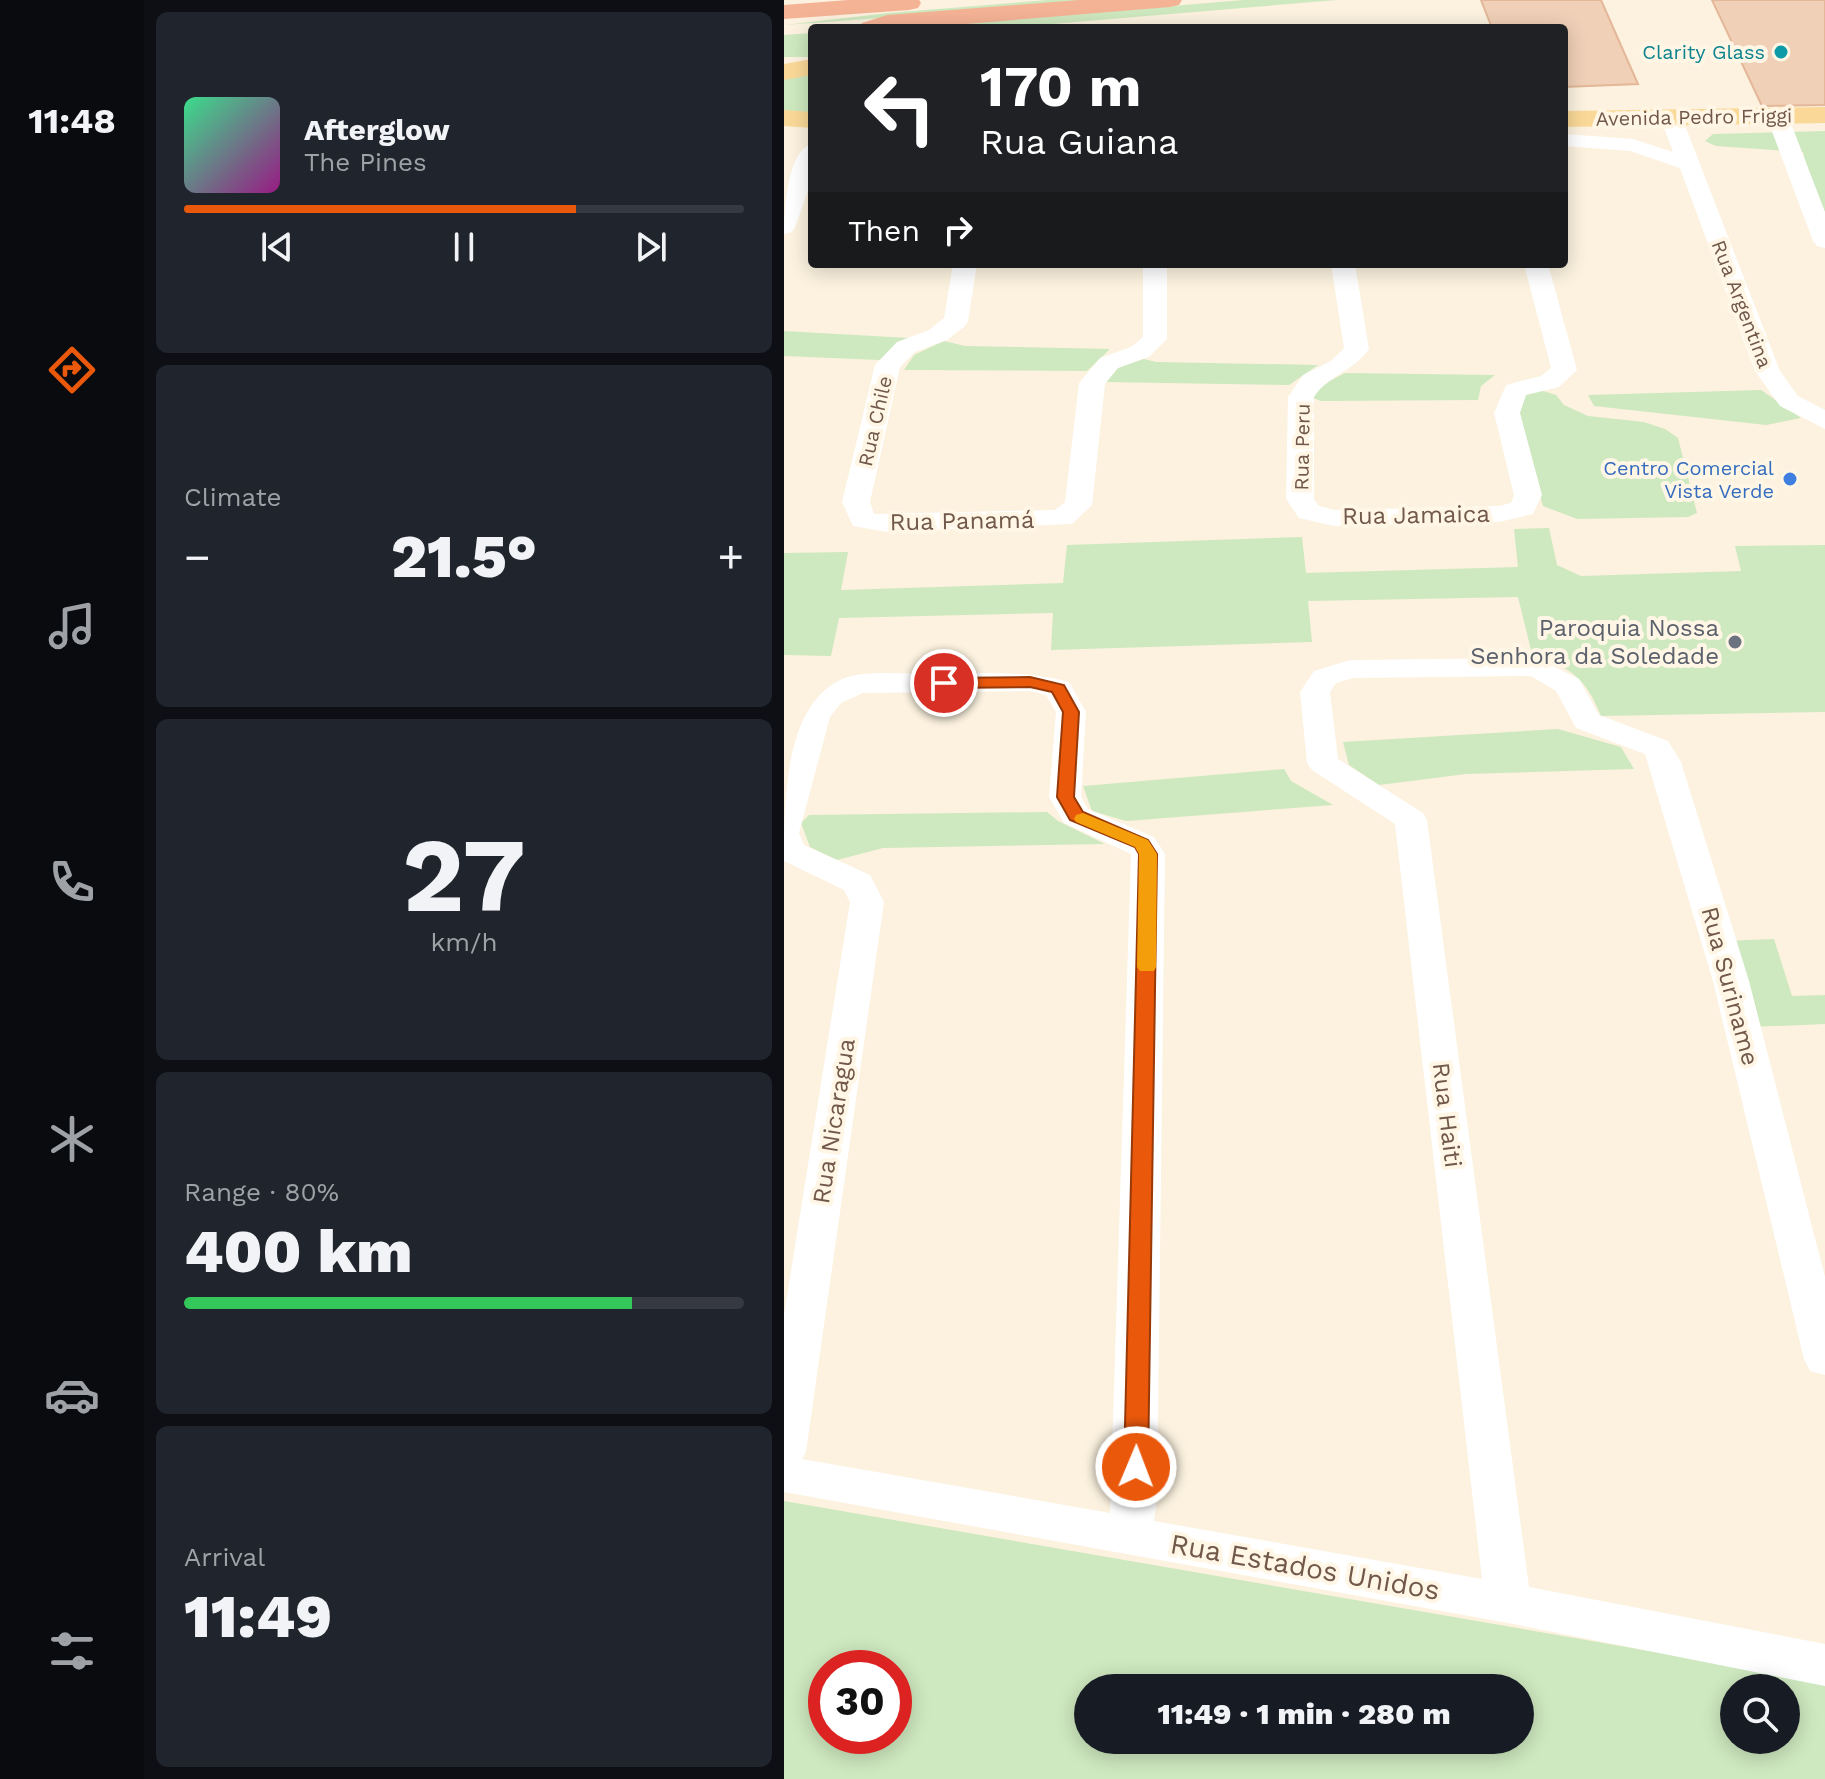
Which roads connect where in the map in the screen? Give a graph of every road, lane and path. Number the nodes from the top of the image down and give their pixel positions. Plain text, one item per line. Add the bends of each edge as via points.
1 (945, 0) edge
2 (1170, 0) edge
3 (937, 1) edge
4 (784, 12) edge
5 (784, 20) edge
6 (884, 24) edge
7 (784, 61) edge
8 (808, 64) edge
9 (808, 65) edge
10 (784, 72) edge
11 (1825, 115) edge
12 (784, 118) edge
13 (1568, 119) edge
14 (808, 120) edge
15 (1825, 125) edge
16 (1781, 126) junction
17 (1675, 128) junction
18 (1568, 129) edge
19 (1568, 140) edge
20 (784, 147) edge
21 (808, 149) edge
22 (808, 160) edge
23 (1688, 164) junction
24 (784, 227) edge
25 (1825, 241) edge
26 (964, 268) edge
27 (1155, 268) edge
28 (1344, 268) edge
29 (1537, 268) edge
30 (1825, 421) edge
31 (1309, 512) joint
32 (863, 520) joint
33 (1552, 673) joint
34 (784, 833) edge
35 (1825, 1359) edge
36 (784, 1452) edge
37 (784, 1474) edge
38 (1129, 1536) junction
39 (1508, 1603) junction
40 (1825, 1665) edge

1 - 3 highway
2 - 6 highway
3 - 4 highway
3 - 5 highway
7 - 8 main road
9 - 10 main road
11 - 13 main road, Avenida Pedro Friggi
12 - 14 main road
15 - 16 main road, Avenida Pedro Friggi
16 - 17 main road, Avenida Pedro Friggi
16 - 25 street
17 - 18 main road, Avenida Pedro Friggi
17 - 23 street, Rua Argentina
19 - 23 street via 1633,145
20 - 21 street
22 - 24 street
23 - 30 street, Rua Argentina via 1768,371 1789,401
26 - 32 street, Rua Chile via 956,321 938,335 906,347 888,365 856,502
27 - 32 street, Rua Panamá via 1155,339 1140,352 1109,363 1092,383 1078,505 1062,518 887,524
28 - 31 street, Rua Peru via 1357,349 1340,366 1312,380 1301,397 1300,499
29 - 31 street, Rua Jamaica via 1564,370 1550,382 1515,390 1507,413 1528,495 1523,508 1499,514 1334,518
33 - 35 street, Rua Suriname via 1568,685 1587,721 1657,748 1665,762 1731,981
33 - 39 street, Rua Haiti via 1537,667 1350,669 1325,677 1315,692 1323,763 1411,820
34 - 36 street, Rua Nicaragua via 790,851 858,883 867,902
34 - 38 street, Rua Nicaragua via 815,716 830,696 858,684 1030,682 1058,688 1071,712 1065,797 1076,816 1142,844 1149,863 1135,1499
37 - 38 street, Rua Estados Unidos
38 - 39 street, Rua Estados Unidos
39 - 40 street, Rua Estados Unidos

